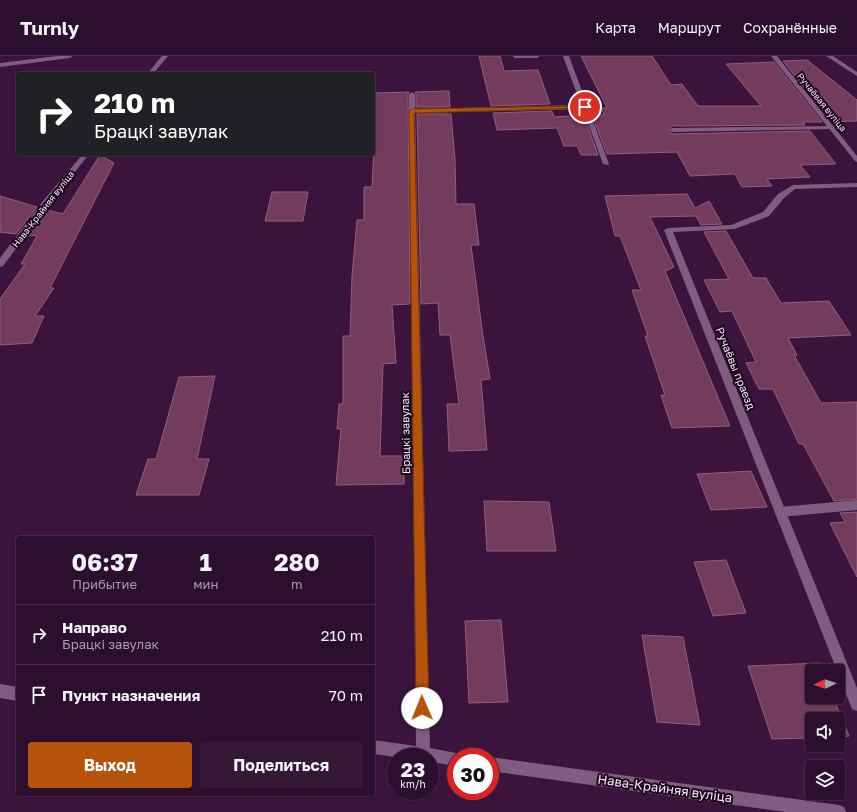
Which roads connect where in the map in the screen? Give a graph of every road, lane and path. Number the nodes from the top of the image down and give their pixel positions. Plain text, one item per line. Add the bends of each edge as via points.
1 (70, 56) edge
2 (165, 56) edge
3 (515, 56) edge
4 (537, 56) edge
5 (566, 56) edge
6 (774, 56) edge
7 (828, 56) edge
8 (0, 65) edge
9 (152, 72) edge
10 (857, 74) edge
11 (412, 94) dead end
12 (585, 107) junction
13 (412, 111) junction
14 (832, 128) junction
15 (672, 130) dead end
16 (84, 156) edge
17 (857, 160) edge
18 (606, 164) dead end
19 (857, 185) edge
20 (0, 264) edge
21 (857, 504) edge
22 (780, 512) junction
23 (0, 691) edge
24 (16, 694) edge
25 (857, 704) edge
26 (375, 747) edge
27 (423, 748) edge
28 (387, 749) edge
29 (499, 765) edge
30 (839, 812) edge

1 - 8 street
2 - 9 street
3 - 4 street
5 - 12 street
6 - 14 street, Ручаёвая вуліца
7 - 10 street
11 - 13 street, Брацкі завулак
12 - 13 street
12 - 18 street
13 - 27 street, Брацкі завулак
14 - 15 street
14 - 17 street, Ручаёвая вуліца
16 - 20 street, Нава-Крайняя вуліца
19 - 22 street, Ручаёвы праезд via 793,187 781,196 766,214 732,227 668,230
21 - 22 street
22 - 25 street, Ручаёвы праезд
23 - 24 street
26 - 28 street
29 - 30 street, Нава-Крайняя вуліца

